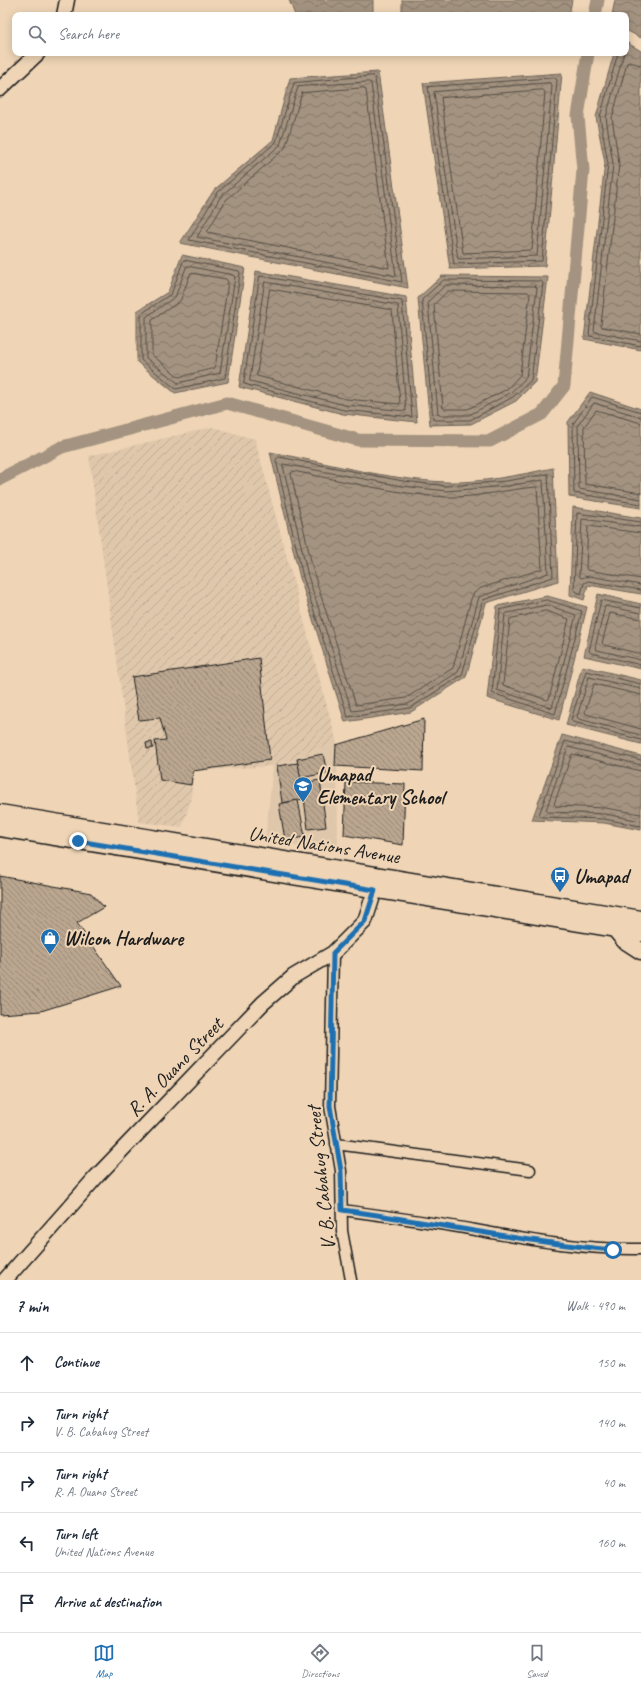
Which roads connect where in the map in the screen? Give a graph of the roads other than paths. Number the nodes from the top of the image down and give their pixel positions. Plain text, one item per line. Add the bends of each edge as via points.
1 (67, 0) edge
2 (65, 12) edge
3 (35, 56) edge
4 (0, 89) edge
5 (0, 813) edge
6 (0, 828) edge
7 (375, 890) junction
8 (641, 906) edge
9 (641, 919) edge
10 (617, 922) junction
11 (641, 933) edge
12 (641, 951) edge
13 (333, 953) junction
14 (336, 1144) junction
15 (530, 1170) dead end
16 (342, 1210) junction
17 (641, 1249) edge
18 (5, 1280) edge
19 (351, 1280) edge

1 - 2 street
3 - 4 street
5 - 10 main road, United Nations Avenue
6 - 7 main road, United Nations Avenue
7 - 10 main road, United Nations Avenue
7 - 13 street, R. A. Ouano Street via 365,921
8 - 10 main road
9 - 10 main road, United Nations Avenue
10 - 11 main road, United Nations Avenue
10 - 12 main road via 624,940
13 - 14 street, V. B. Cabahug Street via 330,1106
13 - 18 street, R. A. Ouano Street via 294,976 263,1003 97,1176
14 - 15 street
14 - 16 street, V. B. Cabahug Street via 341,1171
16 - 17 street via 417,1220 563,1246 613,1250
16 - 19 street, V. B. Cabahug Street via 342,1232

